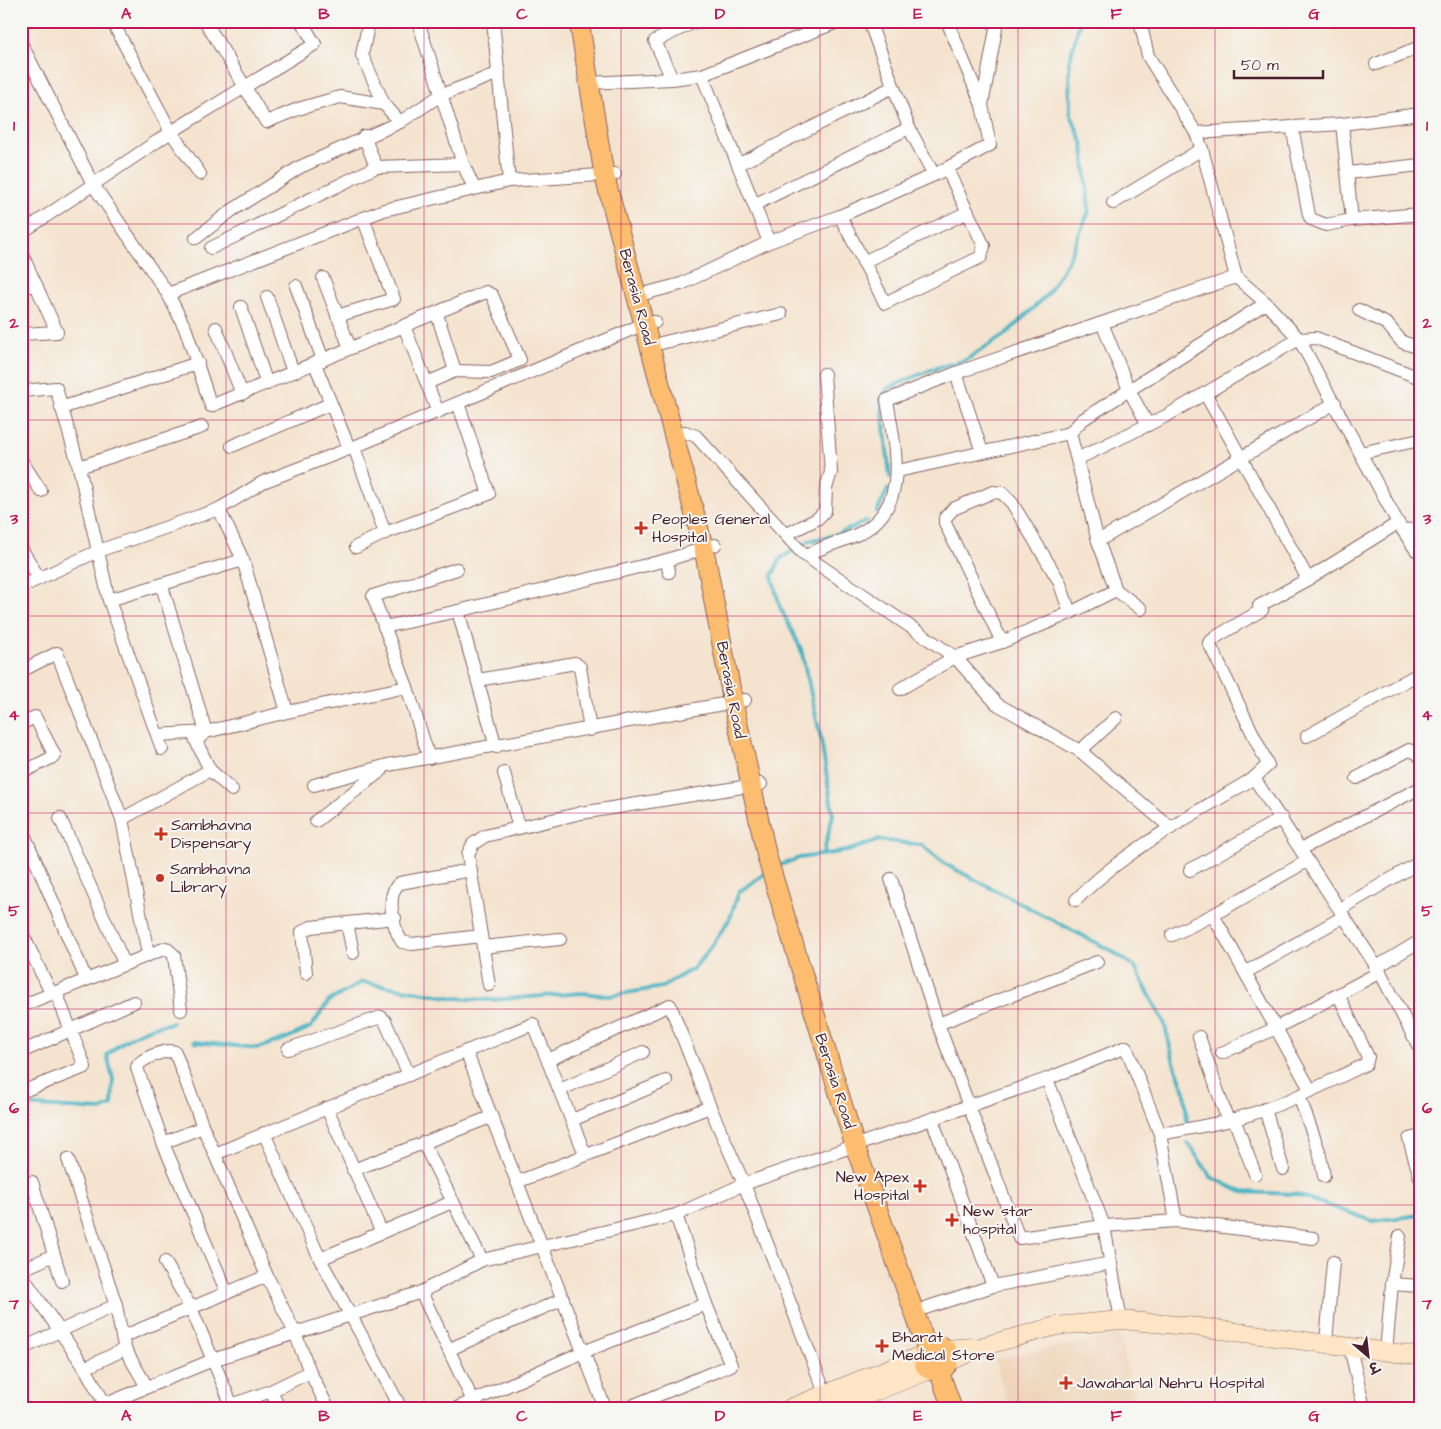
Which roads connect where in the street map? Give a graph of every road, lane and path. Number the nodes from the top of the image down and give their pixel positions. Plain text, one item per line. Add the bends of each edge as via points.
1 (112, 21) edge
2 (205, 21) edge
3 (301, 21) edge
4 (369, 21) edge
5 (418, 21) edge
6 (493, 21) edge
7 (578, 21) edge
8 (590, 21) edge
9 (696, 21) edge
10 (840, 21) edge
11 (869, 21) edge
12 (947, 21) edge
13 (994, 21) edge
14 (1140, 21) edge
15 (21, 43) edge
16 (1420, 47) edge
17 (1376, 64) dead end
18 (499, 73) junction
19 (702, 75) junction
20 (672, 79) junction
21 (594, 83) junction
22 (244, 88) junction
23 (893, 88) junction
24 (440, 95) junction
25 (384, 104) junction
26 (982, 105) junction
27 (1420, 114) edge
28 (400, 122) junction
29 (1342, 124) junction
30 (1292, 127) junction
31 (910, 128) junction
32 (171, 132) junction
33 (1196, 133) junction
34 (364, 136) junction
35 (1202, 149) junction
36 (463, 164) junction
37 (739, 164) junction
38 (1420, 165) edge
39 (376, 167) junction
40 (947, 169) junction
41 (1348, 173) junction
42 (200, 174) dead end
43 (610, 174) junction
44 (934, 175) junction
45 (509, 181) junction
46 (94, 186) junction
47 (474, 188) junction
48 (1113, 203) dead end
49 (754, 205) junction
50 (968, 212) junction
51 (1420, 214) edge
52 (840, 216) junction
53 (363, 218) junction
54 (1352, 220) junction
55 (21, 233) edge
56 (196, 238) dead end
57 (769, 242) junction
58 (211, 248) dead end
59 (21, 252) edge
60 (863, 262) junction
61 (1236, 277) junction
62 (323, 278) dead end
63 (21, 286) edge
64 (36, 286) junction
65 (296, 286) dead end
66 (647, 293) junction
67 (168, 294) junction
68 (267, 297) dead end
69 (1266, 304) junction
70 (241, 307) dead end
71 (1359, 310) dead end
72 (437, 314) junction
73 (781, 314) dead end
74 (337, 316) junction
75 (650, 323) junction
76 (1102, 323) junction
77 (404, 326) junction
78 (216, 328) dead end
79 (21, 334) edge
80 (1299, 339) junction
81 (661, 343) junction
82 (350, 348) junction
83 (1420, 348) edge
84 (520, 360) junction
85 (319, 362) junction
86 (198, 363) junction
87 (455, 371) junction
88 (293, 372) junction
89 (956, 373) junction
90 (526, 374) junction
91 (824, 374) dead end
92 (1420, 378) edge
93 (428, 383) junction
94 (268, 384) junction
95 (1129, 390) junction
96 (21, 391) edge
97 (1205, 393) junction
98 (242, 394) junction
99 (458, 403) junction
100 (1335, 403) junction
101 (330, 404) junction
102 (61, 408) junction
103 (438, 412) junction
104 (1148, 425) junction
105 (202, 427) dead end
106 (685, 432) junction
107 (1070, 433) junction
108 (1420, 440) edge
109 (232, 446) dead end
110 (351, 447) junction
111 (982, 452) junction
112 (1360, 453) junction
113 (1242, 458) junction
114 (1077, 459) junction
115 (21, 460) edge
116 (80, 467) junction
117 (898, 471) junction
118 (41, 491) dead end
119 (219, 509) junction
120 (1400, 526) junction
121 (1420, 529) edge
122 (385, 533) junction
123 (790, 538) junction
124 (1098, 541) junction
125 (356, 547) dead end
126 (709, 547) junction
127 (21, 548) edge
128 (1420, 550) edge
129 (98, 551) junction
130 (805, 555) junction
131 (243, 560) junction
132 (457, 569) dead end
133 (39, 578) junction
134 (1308, 579) junction
135 (162, 586) junction
136 (21, 587) edge
137 (1116, 590) junction
138 (110, 600) junction
139 (1141, 609) dead end
140 (458, 611) junction
141 (1070, 613) junction
142 (384, 627) junction
143 (1002, 642) junction
144 (955, 657) junction
145 (21, 671) edge
146 (1420, 673) edge
147 (478, 680) junction
148 (407, 687) junction
149 (900, 689) dead end
150 (739, 701) junction
151 (286, 712) junction
152 (1116, 718) dead end
153 (21, 724) edge
154 (590, 730) junction
155 (206, 732) junction
156 (158, 736) junction
157 (1307, 736) dead end
158 (496, 747) junction
159 (162, 749) dead end
160 (1080, 750) junction
161 (430, 758) junction
162 (1420, 758) edge
163 (388, 765) junction
164 (210, 770) junction
165 (21, 773) edge
166 (504, 773) dead end
167 (1254, 778) junction
168 (1357, 778) dead end
169 (314, 785) dead end
170 (756, 785) junction
171 (1420, 788) edge
172 (232, 790) dead end
173 (60, 818) dead end
174 (1282, 818) junction
175 (122, 819) junction
176 (316, 821) dead end
177 (21, 827) edge
178 (519, 828) junction
179 (1172, 828) junction
180 (1301, 849) junction
181 (1306, 861) junction
182 (1420, 862) edge
183 (470, 870) junction
184 (1190, 870) dead end
185 (891, 879) dead end
186 (1076, 900) dead end
187 (1342, 913) junction
188 (1213, 915) junction
189 (395, 918) junction
190 (347, 923) junction
191 (21, 931) edge
192 (1172, 935) dead end
193 (560, 939) dead end
194 (1420, 940) edge
195 (482, 942) junction
196 (148, 954) junction
197 (353, 954) dead end
198 (1097, 962) dead end
199 (124, 963) junction
200 (1377, 970) junction
201 (306, 972) dead end
202 (1246, 972) junction
203 (86, 979) junction
204 (488, 984) dead end
205 (53, 992) junction
206 (1339, 996) junction
207 (134, 1002) dead end
208 (21, 1006) edge
209 (180, 1010) dead end
210 (938, 1024) junction
211 (1415, 1025) edge
212 (1276, 1028) junction
213 (71, 1030) junction
214 (1199, 1037) dead end
215 (288, 1049) dead end
216 (1420, 1049) edge
217 (466, 1051) junction
218 (21, 1052) edge
219 (643, 1052) dead end
220 (1222, 1053) dead end
221 (548, 1060) junction
222 (409, 1075) junction
223 (1047, 1078) junction
224 (666, 1081) dead end
225 (560, 1090) junction
226 (1311, 1091) junction
227 (21, 1092) edge
228 (1299, 1096) junction
229 (970, 1106) junction
230 (710, 1107) junction
231 (326, 1108) junction
232 (1265, 1109) junction
233 (491, 1117) junction
234 (932, 1119) junction
235 (572, 1120) junction
236 (1231, 1120) junction
237 (203, 1127) junction
238 (264, 1134) junction
239 (1160, 1134) junction
240 (1420, 1136) edge
241 (423, 1142) junction
242 (163, 1143) junction
243 (860, 1145) junction
244 (215, 1154) junction
245 (586, 1154) junction
246 (68, 1159) dead end
247 (1283, 1169) dead end
248 (353, 1170) junction
249 (1255, 1174) dead end
250 (1324, 1176) dead end
251 (1420, 1177) edge
252 (32, 1182) dead end
253 (517, 1182) junction
254 (744, 1184) junction
255 (452, 1202) junction
256 (676, 1215) junction
257 (1176, 1221) junction
258 (1104, 1226) junction
259 (381, 1231) junction
260 (1400, 1236) dead end
261 (1313, 1238) dead end
262 (544, 1247) junction
263 (54, 1255) junction
264 (320, 1259) junction
265 (482, 1260) junction
266 (165, 1262) dead end
267 (1333, 1262) dead end
268 (1111, 1263) junction
269 (21, 1270) edge
270 (21, 1274) edge
271 (267, 1276) junction
272 (62, 1281) dead end
273 (1392, 1284) junction
274 (994, 1286) junction
275 (1420, 1286) edge
276 (421, 1292) junction
277 (227, 1293) junction
278 (563, 1299) junction
279 (706, 1304) junction
280 (116, 1305) junction
281 (191, 1308) junction
282 (925, 1308) junction
283 (350, 1315) junction
284 (1121, 1320) junction
285 (60, 1332) junction
286 (295, 1332) junction
287 (1326, 1342) junction
288 (124, 1344) junction
289 (1350, 1347) junction
290 (21, 1349) edge
291 (450, 1349) junction
292 (583, 1352) junction
293 (1386, 1352) junction
294 (1420, 1356) edge
295 (935, 1357) junction
296 (213, 1360) junction
297 (85, 1368) junction
298 (310, 1372) junction
299 (147, 1387) junction
300 (271, 1390) junction
301 (473, 1401) junction
302 (829, 1401) edge
303 (109, 1405) edge
304 (229, 1407) edge
305 (279, 1408) edge
306 (328, 1408) edge
307 (401, 1408) edge
308 (457, 1408) edge
309 (605, 1408) edge
310 (627, 1408) edge
311 (790, 1408) edge
312 (952, 1408) edge
313 (1364, 1408) edge

1 - 32 street
2 - 22 street
3 - 22 street via 315,44
4 - 25 street via 362,55
5 - 24 street
6 - 18 street
7 - 21 main road, Berasia Road
8 - 21 main road, Berasia Road
9 - 20 street via 655,41
10 - 19 street
11 - 23 street
12 - 26 street
13 - 26 street via 996,29
14 - 33 street via 1148,56
15 - 46 street
16 - 17 street
18 - 24 street
18 - 45 street
19 - 20 street
19 - 37 street
20 - 21 street
21 - 43 main road, Berasia Road
22 - 25 street via 266,122 340,97
22 - 32 street
23 - 31 street
23 - 37 street
24 - 28 street
24 - 36 street
25 - 28 street
26 - 40 street via 990,145
27 - 29 street
28 - 34 street
29 - 30 street
29 - 41 street
30 - 33 street
30 - 54 street via 1311,220 1326,225
31 - 44 street
31 - 49 street
32 - 42 street
32 - 46 street
33 - 35 street
34 - 39 street
34 - 56 street via 285,175
35 - 48 street
35 - 61 street
36 - 39 street
36 - 47 street
37 - 49 street
38 - 41 street
39 - 58 street
40 - 44 street
40 - 50 street
41 - 54 street
43 - 45 street
43 - 66 main road, Berasia Road
43 - 75 main road, Berasia Road
44 - 52 street
45 - 47 street
46 - 55 street
46 - 67 street
47 - 53 street
49 - 57 street
50 - 60 street
50 - 60 street via 984,246 981,257 885,304
51 - 54 street
52 - 57 street
52 - 60 street
53 - 67 street
53 - 74 street via 394,299
57 - 66 street via 681,284
59 - 64 street
61 - 69 street
61 - 76 street
62 - 74 street
63 - 64 street
64 - 79 street via 57,332
65 - 85 street
66 - 75 main road, Berasia Road
67 - 86 street
68 - 88 street
69 - 80 street
69 - 95 street
70 - 94 street
71 - 83 street via 1387,324 1402,342
72 - 77 street
72 - 84 street via 486,292 492,295
72 - 87 street
73 - 81 street
74 - 82 street
75 - 81 main road, Berasia Road
75 - 90 street
75 - 126 main road, Berasia Road
76 - 89 street
76 - 95 street
77 - 82 street
77 - 93 street
78 - 98 street
80 - 92 street via 1316,338
80 - 97 street
80 - 100 street
81 - 106 main road, Berasia Road
82 - 85 street
84 - 87 street via 491,372
84 - 90 street
85 - 88 street
85 - 101 street
86 - 98 street via 211,406
86 - 102 street
87 - 93 street
88 - 94 street
89 - 111 street
89 - 117 street via 887,400
90 - 99 street
91 - 123 street via 831,472 826,488 825,511
93 - 103 street
94 - 98 street
95 - 104 street
95 - 107 street via 1082,420
96 - 102 street via 56,388
97 - 104 street
97 - 113 street
99 - 103 street
99 - 122 street via 489,494
100 - 112 street
100 - 113 street
101 - 109 street
101 - 110 street
102 - 116 street
103 - 110 street
104 - 114 street
105 - 116 street
106 - 123 street via 696,436
106 - 126 main road, Berasia Road
107 - 111 street
107 - 114 street
108 - 112 street
110 - 119 street via 263,482
110 - 122 street
111 - 117 street
112 - 120 street
113 - 124 street
113 - 134 street
114 - 124 street
115 - 118 street
116 - 129 street
117 - 130 street via 892,498 881,516 861,532
119 - 129 street
119 - 131 street
120 - 121 street
120 - 128 street via 1416,550
120 - 134 street
122 - 125 street
123 - 130 street
124 - 137 street
126 - 140 street via 668,566
126 - 150 main road, Berasia Road
127 - 133 street
129 - 133 street
129 - 138 street
130 - 144 street
131 - 135 street
131 - 151 street
132 - 142 street via 373,596
133 - 136 street
134 - 167 street via 1259,606 1262,610 1209,643 1268,765
135 - 138 street
135 - 155 street
137 - 139 street
137 - 141 street
138 - 156 street
140 - 142 street
140 - 147 street
141 - 143 street
141 - 143 street via 1059,581 1002,492 994,492 953,509 945,523
142 - 148 street
143 - 144 street
144 - 149 street
144 - 160 street via 997,704
145 - 175 street via 57,653
146 - 157 street
147 - 154 street via 575,663 580,667
147 - 158 street
148 - 151 street
148 - 161 street
150 - 154 street
150 - 170 main road, Berasia Road
151 - 155 street
152 - 160 street
153 - 165 street via 35,717 55,756
154 - 158 street
155 - 156 street
155 - 164 street via 196,741
156 - 159 street
158 - 161 street
160 - 179 street
161 - 163 street
162 - 168 street via 1409,750
163 - 169 street
163 - 176 street
164 - 172 street
164 - 175 street
166 - 178 street
167 - 174 street
167 - 179 street
170 - 178 street via 582,813
170 - 243 main road, Berasia Road via 773,856
171 - 180 street
173 - 199 street
174 - 180 street
174 - 184 street
175 - 196 street
177 - 203 street
178 - 183 street via 485,836 474,844 468,854
179 - 186 street via 1095,879
180 - 181 street
181 - 187 street
181 - 188 street
182 - 187 street
183 - 189 street via 400,883 394,887 392,899
183 - 195 street
185 - 210 street
187 - 200 street
187 - 202 street
188 - 192 street
188 - 202 street
189 - 190 street
189 - 195 street via 397,934 402,942
190 - 197 street
190 - 201 street via 311,927 302,932
191 - 205 street
193 - 195 street
194 - 200 street
195 - 204 street
196 - 199 street
196 - 209 street via 166,948 174,954
198 - 210 street
199 - 203 street
200 - 206 street
200 - 211 street
202 - 212 street
203 - 205 street
205 - 208 street
205 - 213 street
206 - 212 street
206 - 226 street via 1368,1056 1366,1064
207 - 213 street
210 - 229 street
211 - 216 street
212 - 220 street
212 - 226 street
213 - 218 street
213 - 227 street via 85,1067
214 - 236 street
215 - 222 street via 381,1018
217 - 221 street via 533,1024
217 - 222 street
217 - 233 street
219 - 225 street
221 - 225 street
221 - 230 street via 670,1006
222 - 231 street
223 - 229 street
223 - 239 street via 1126,1047
223 - 258 street
224 - 235 street
225 - 235 street
226 - 228 street
228 - 232 street
228 - 250 street via 1319,1150
229 - 234 street
229 - 258 street via 1019,1238
230 - 245 street
230 - 254 street
231 - 238 street
231 - 248 street
232 - 236 street
232 - 247 street
233 - 241 street
233 - 253 street
234 - 243 street
234 - 274 street
235 - 245 street
236 - 239 street
236 - 249 street
237 - 242 street
237 - 242 street via 175,1052 169,1051 141,1061 137,1068
237 - 244 street
238 - 244 street
238 - 264 street
239 - 257 street
240 - 251 street via 1410,1139
241 - 248 street
241 - 255 street
242 - 277 street
243 - 254 street
243 - 282 main road, Berasia Road
243 - 295 main road, Berasia Road
244 - 271 street
245 - 253 street
246 - 280 street
248 - 259 street
252 - 263 street
253 - 262 street
254 - 256 street
254 - 302 street
255 - 259 street
255 - 265 street
256 - 262 street
256 - 279 street
257 - 258 street
257 - 261 street
258 - 268 street
259 - 264 street
260 - 273 street
262 - 265 street
262 - 278 street
263 - 269 street
263 - 272 street
264 - 283 street
265 - 276 street
266 - 281 street
267 - 287 street
268 - 274 street
268 - 284 street
270 - 285 street
271 - 277 street
271 - 286 street
273 - 275 street
273 - 293 street
274 - 282 street
276 - 283 street
276 - 291 street
277 - 281 street
278 - 291 street
278 - 292 street
279 - 292 street
279 - 310 street via 732,1365
280 - 285 street
280 - 288 street
281 - 288 street
281 - 296 street
282 - 295 main road, Berasia Road
283 - 286 street
283 - 307 street
284 - 287 street
284 - 295 street via 1056,1326
285 - 290 street
285 - 297 street
286 - 296 street
286 - 298 street
287 - 289 street
288 - 297 street
288 - 299 street
289 - 293 street
289 - 313 street
291 - 301 street
292 - 301 street
292 - 309 street
293 - 294 street
295 - 302 street
295 - 312 main road, Berasia Road
296 - 299 street
296 - 304 street
297 - 303 street
298 - 300 street
298 - 306 street
299 - 303 street
300 - 304 street
300 - 305 street
301 - 308 street
302 - 311 street

